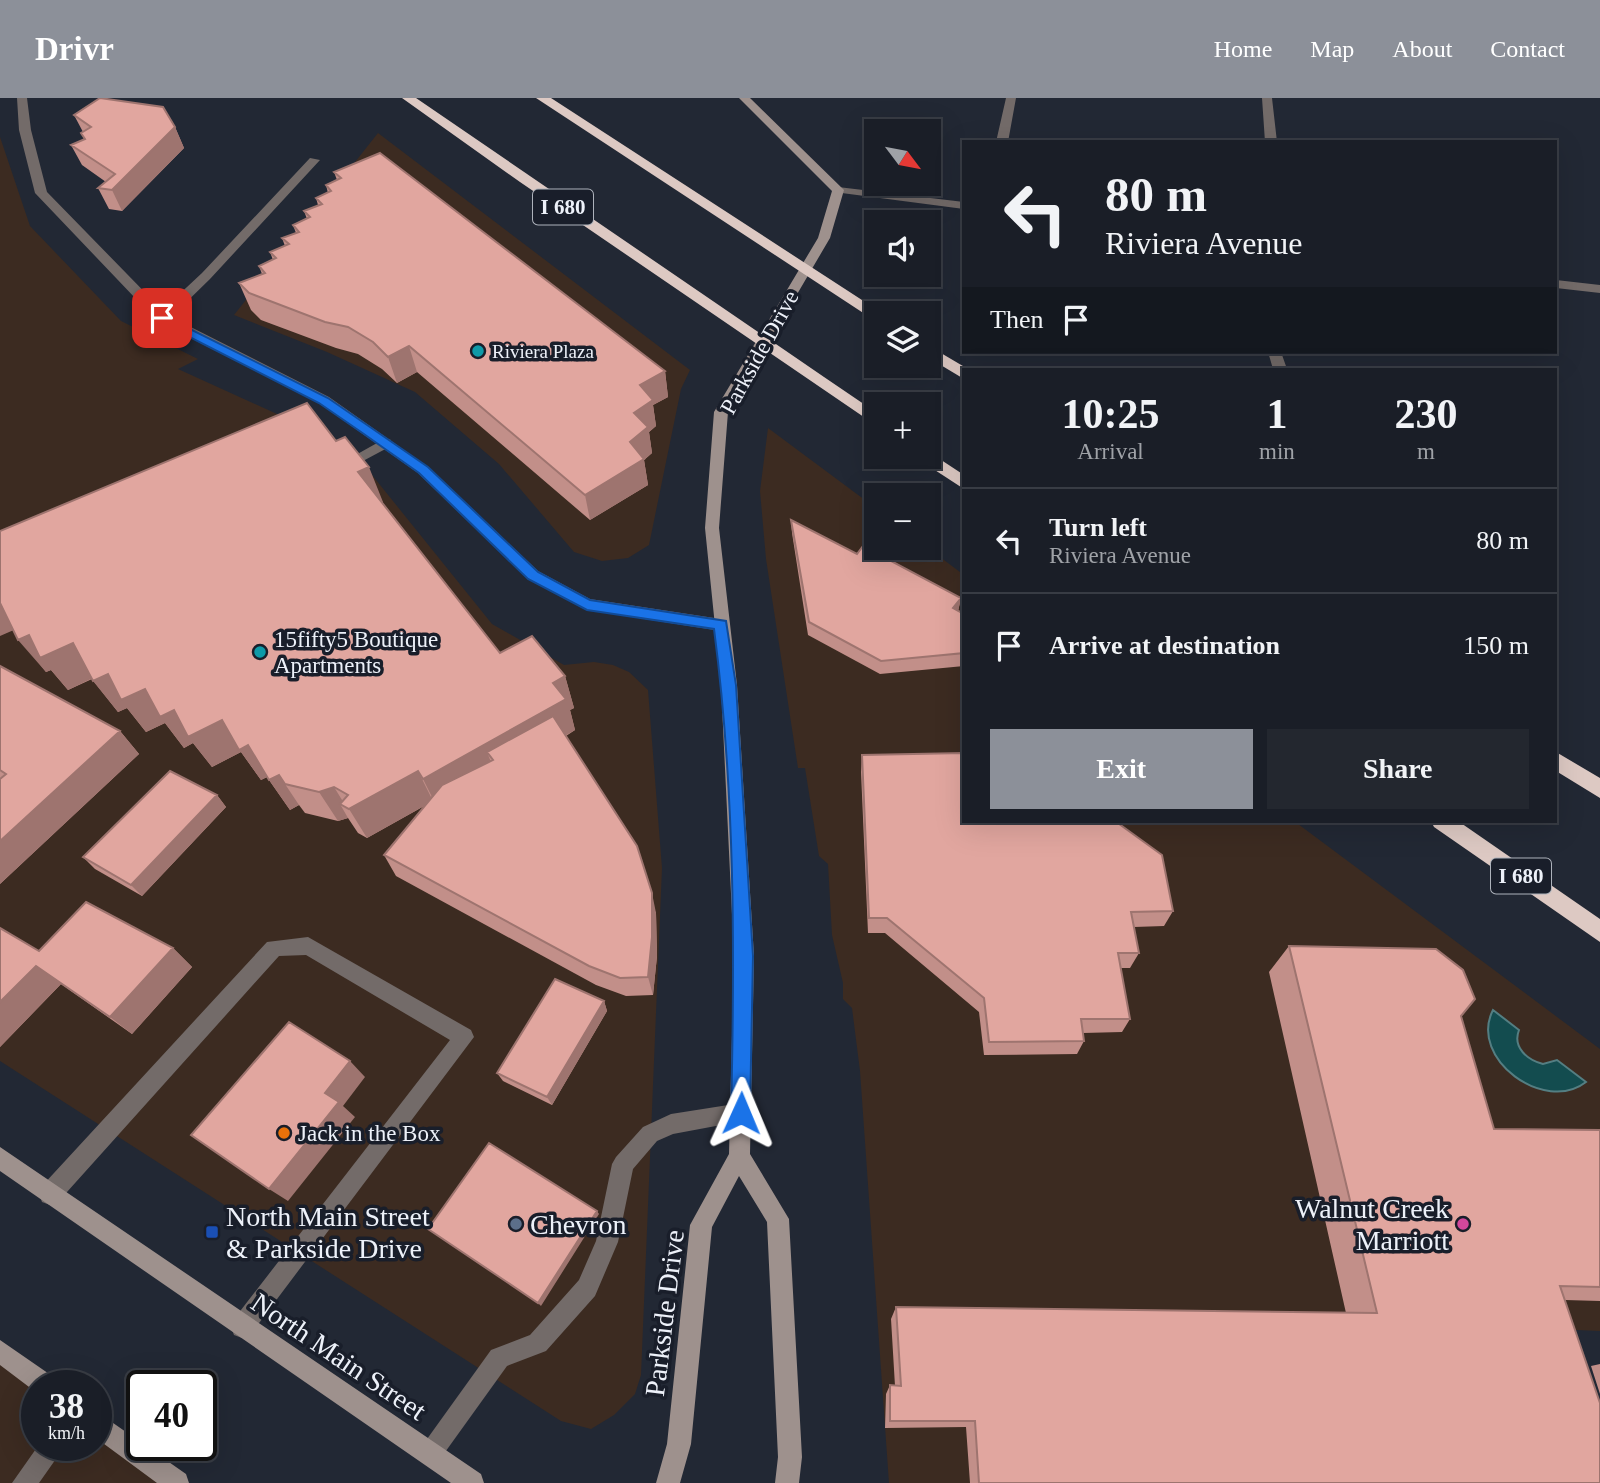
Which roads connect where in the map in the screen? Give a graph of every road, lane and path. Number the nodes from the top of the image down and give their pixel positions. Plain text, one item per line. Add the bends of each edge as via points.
1 (22, 98) edge
2 (408, 98) edge
3 (542, 98) edge
4 (744, 98) edge
5 (1011, 98) edge
6 (1267, 98) edge
7 (1002, 140) edge
8 (1271, 140) edge
9 (314, 160) dead end
10 (838, 190) junction
11 (962, 206) edge
12 (1557, 284) edge
13 (1600, 289) edge
14 (864, 308) edge
15 (162, 318) junction
16 (941, 359) edge
17 (962, 373) edge
18 (864, 412) edge
19 (386, 443) junction
20 (342, 466) edge
21 (941, 467) edge
22 (962, 482) edge
23 (721, 625) junction
24 (1557, 761) edge
25 (1600, 789) edge
26 (1445, 823) edge
27 (1600, 932) edge
28 (741, 1113) junction
29 (739, 1156) junction
30 (0, 1158) edge
31 (50, 1194) junction
32 (242, 1327) junction
33 (0, 1351) edge
34 (26, 1370) edge
35 (112, 1435) edge
36 (430, 1454) junction
37 (41, 1461) edge
38 (24, 1483) edge
39 (177, 1483) edge
40 (472, 1483) edge
41 (668, 1483) edge
42 (787, 1483) edge

1 - 15 street via 41,193
2 - 18 highway, I 680
3 - 14 highway
4 - 10 street
5 - 7 street
6 - 8 street
9 - 15 street
10 - 11 street
10 - 23 street, Parkside Drive via 824,238 721,412 712,528
12 - 13 street
15 - 19 street via 324,400
16 - 17 highway
19 - 20 street
19 - 23 street via 423,470 533,576 587,604
21 - 22 highway
23 - 28 street, Parkside Drive via 729,685 744,956
24 - 25 highway
26 - 27 highway, I 680
28 - 29 street, Parkside Drive
28 - 36 street via 671,1124 650,1134 623,1164 607,1242 587,1288 538,1343 499,1358
29 - 41 street, Parkside Drive via 701,1225 679,1444
29 - 42 street via 778,1219 790,1457
30 - 31 street, North Main Street
31 - 32 street, North Main Street
31 - 32 street via 274,948 308,946 464,1037
32 - 36 street, North Main Street
33 - 34 street
35 - 39 street
36 - 40 street, North Main Street
37 - 38 street

